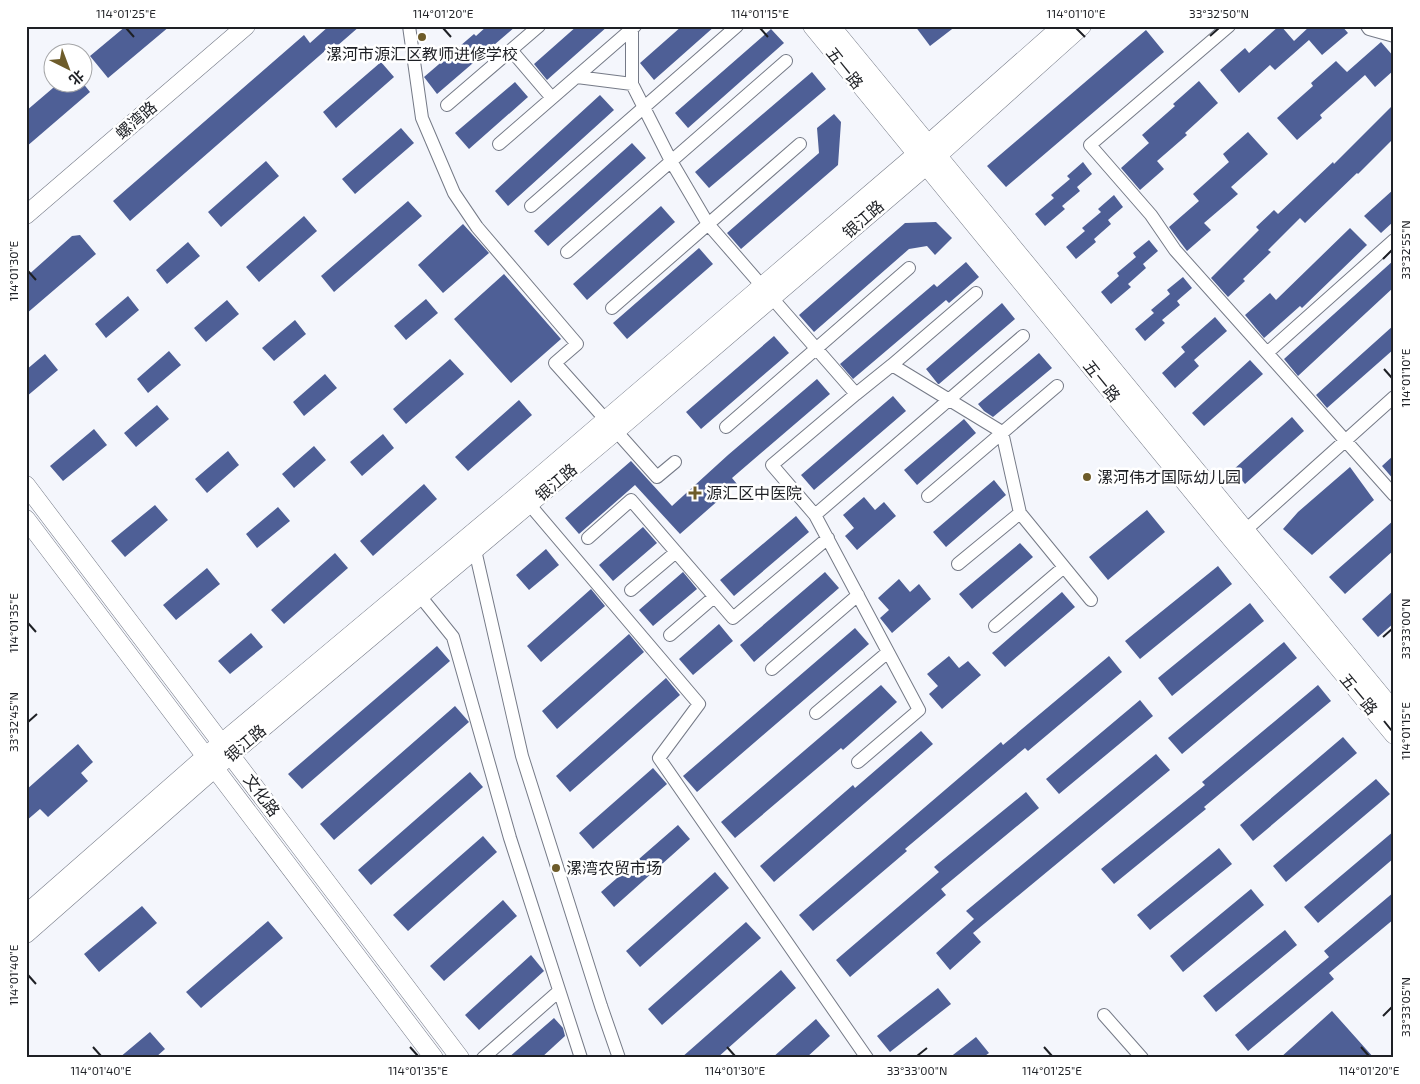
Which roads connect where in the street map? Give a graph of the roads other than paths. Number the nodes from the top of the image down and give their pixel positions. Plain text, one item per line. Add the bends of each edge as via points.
1 (246, 26) edge
2 (409, 26) edge
3 (540, 26) edge
4 (737, 26) edge
5 (812, 26) edge
6 (831, 26) edge
7 (1062, 26) edge
8 (1082, 26) edge
9 (1229, 26) edge
10 (1367, 26) edge
11 (634, 27) edge
12 (1394, 36) edge
13 (511, 50) junction
14 (786, 61) dead end
15 (577, 77) junction
16 (632, 84) junction
17 (552, 98) junction
18 (447, 105) dead end
19 (644, 107) junction
20 (499, 144) dead end
21 (800, 144) dead end
22 (926, 155) junction
23 (672, 161) junction
24 (531, 206) dead end
25 (26, 215) edge
26 (708, 224) junction
27 (1394, 240) edge
28 (567, 252) dead end
29 (909, 268) dead end
30 (767, 292) junction
31 (976, 293) dead end
32 (612, 308) dead end
33 (1023, 336) dead end
34 (817, 349) junction
35 (1266, 353) junction
36 (892, 365) junction
37 (1057, 386) dead end
38 (856, 394) junction
39 (1394, 397) edge
40 (948, 400) junction
41 (611, 425) junction
42 (726, 427) dead end
43 (1002, 432) junction
44 (1345, 441) junction
45 (675, 462) dead end
46 (26, 485) edge
47 (1394, 495) edge
48 (928, 496) dead end
49 (524, 499) junction
50 (1020, 513) junction
51 (815, 515) junction
52 (26, 519) edge
53 (1239, 536) junction
54 (588, 538) dead end
55 (828, 538) junction
56 (475, 550) junction
57 (676, 552) junction
58 (958, 564) dead end
59 (1064, 566) junction
60 (415, 590) junction
61 (631, 590) dead end
62 (858, 595) junction
63 (714, 597) junction
64 (1091, 600) dead end
65 (995, 626) dead end
66 (670, 635) dead end
67 (888, 652) junction
68 (772, 669) dead end
69 (1394, 711) edge
70 (816, 713) dead end
71 (1394, 735) edge
72 (227, 748) junction
73 (210, 762) junction
74 (858, 762) dead end
75 (26, 914) edge
76 (26, 934) edge
77 (559, 990) junction
78 (1104, 1015) dead end
79 (434, 1058) edge
80 (460, 1058) edge
81 (483, 1058) edge
82 (581, 1058) edge
83 (619, 1058) edge
84 (867, 1058) edge
85 (1142, 1058) edge

1 - 25 street, 螺湾路
2 - 41 street via 422,118 454,193 477,227 577,344 555,362
3 - 13 street
4 - 19 street
5 - 22 street, 五一路
6 - 22 street, 五一路
7 - 22 street, 银江路
8 - 22 street, 银江路
9 - 35 street via 1090,145 1152,215 1175,250
10 - 12 street
11 - 15 street
11 - 16 street
13 - 17 street
13 - 18 street
14 - 23 street
15 - 16 street
15 - 17 street
16 - 19 street
17 - 20 street
19 - 23 street
19 - 24 street
21 - 26 street
22 - 30 street, 银江路
22 - 53 street, 五一路
23 - 26 street
23 - 28 street
26 - 30 street
26 - 32 street
27 - 35 street
29 - 34 street
30 - 34 street
30 - 41 street, 银江路
31 - 36 street
33 - 40 street
34 - 38 street
34 - 42 street
35 - 44 street
36 - 38 street
36 - 40 street
37 - 43 street
38 - 51 street via 772,465
39 - 44 street
40 - 43 street
40 - 51 street
41 - 45 street via 657,477
41 - 49 street, 银江路
43 - 48 street
43 - 50 street
44 - 47 street
44 - 53 street
46 - 72 street, 文化路
49 - 56 street, 银江路
49 - 60 street, 银江路
49 - 84 street via 700,704 659,758
50 - 58 street
50 - 59 street
51 - 55 street
52 - 73 street, 文化路
53 - 69 street, 五一路
53 - 71 street, 五一路
54 - 57 street via 631,500
55 - 62 street
55 - 63 street via 733,618
56 - 60 street, 银江路
56 - 83 street via 522,756
57 - 61 street
57 - 63 street
59 - 64 street
59 - 65 street
60 - 72 street, 银江路
60 - 77 street via 454,637 510,838
62 - 67 street
62 - 68 street
63 - 66 street
67 - 70 street
67 - 74 street via 919,710
72 - 73 street, 银江路
72 - 80 street, 文化路
73 - 75 street, 银江路
73 - 76 street, 银江路
73 - 79 street, 文化路
77 - 81 street
77 - 82 street
78 - 85 street

